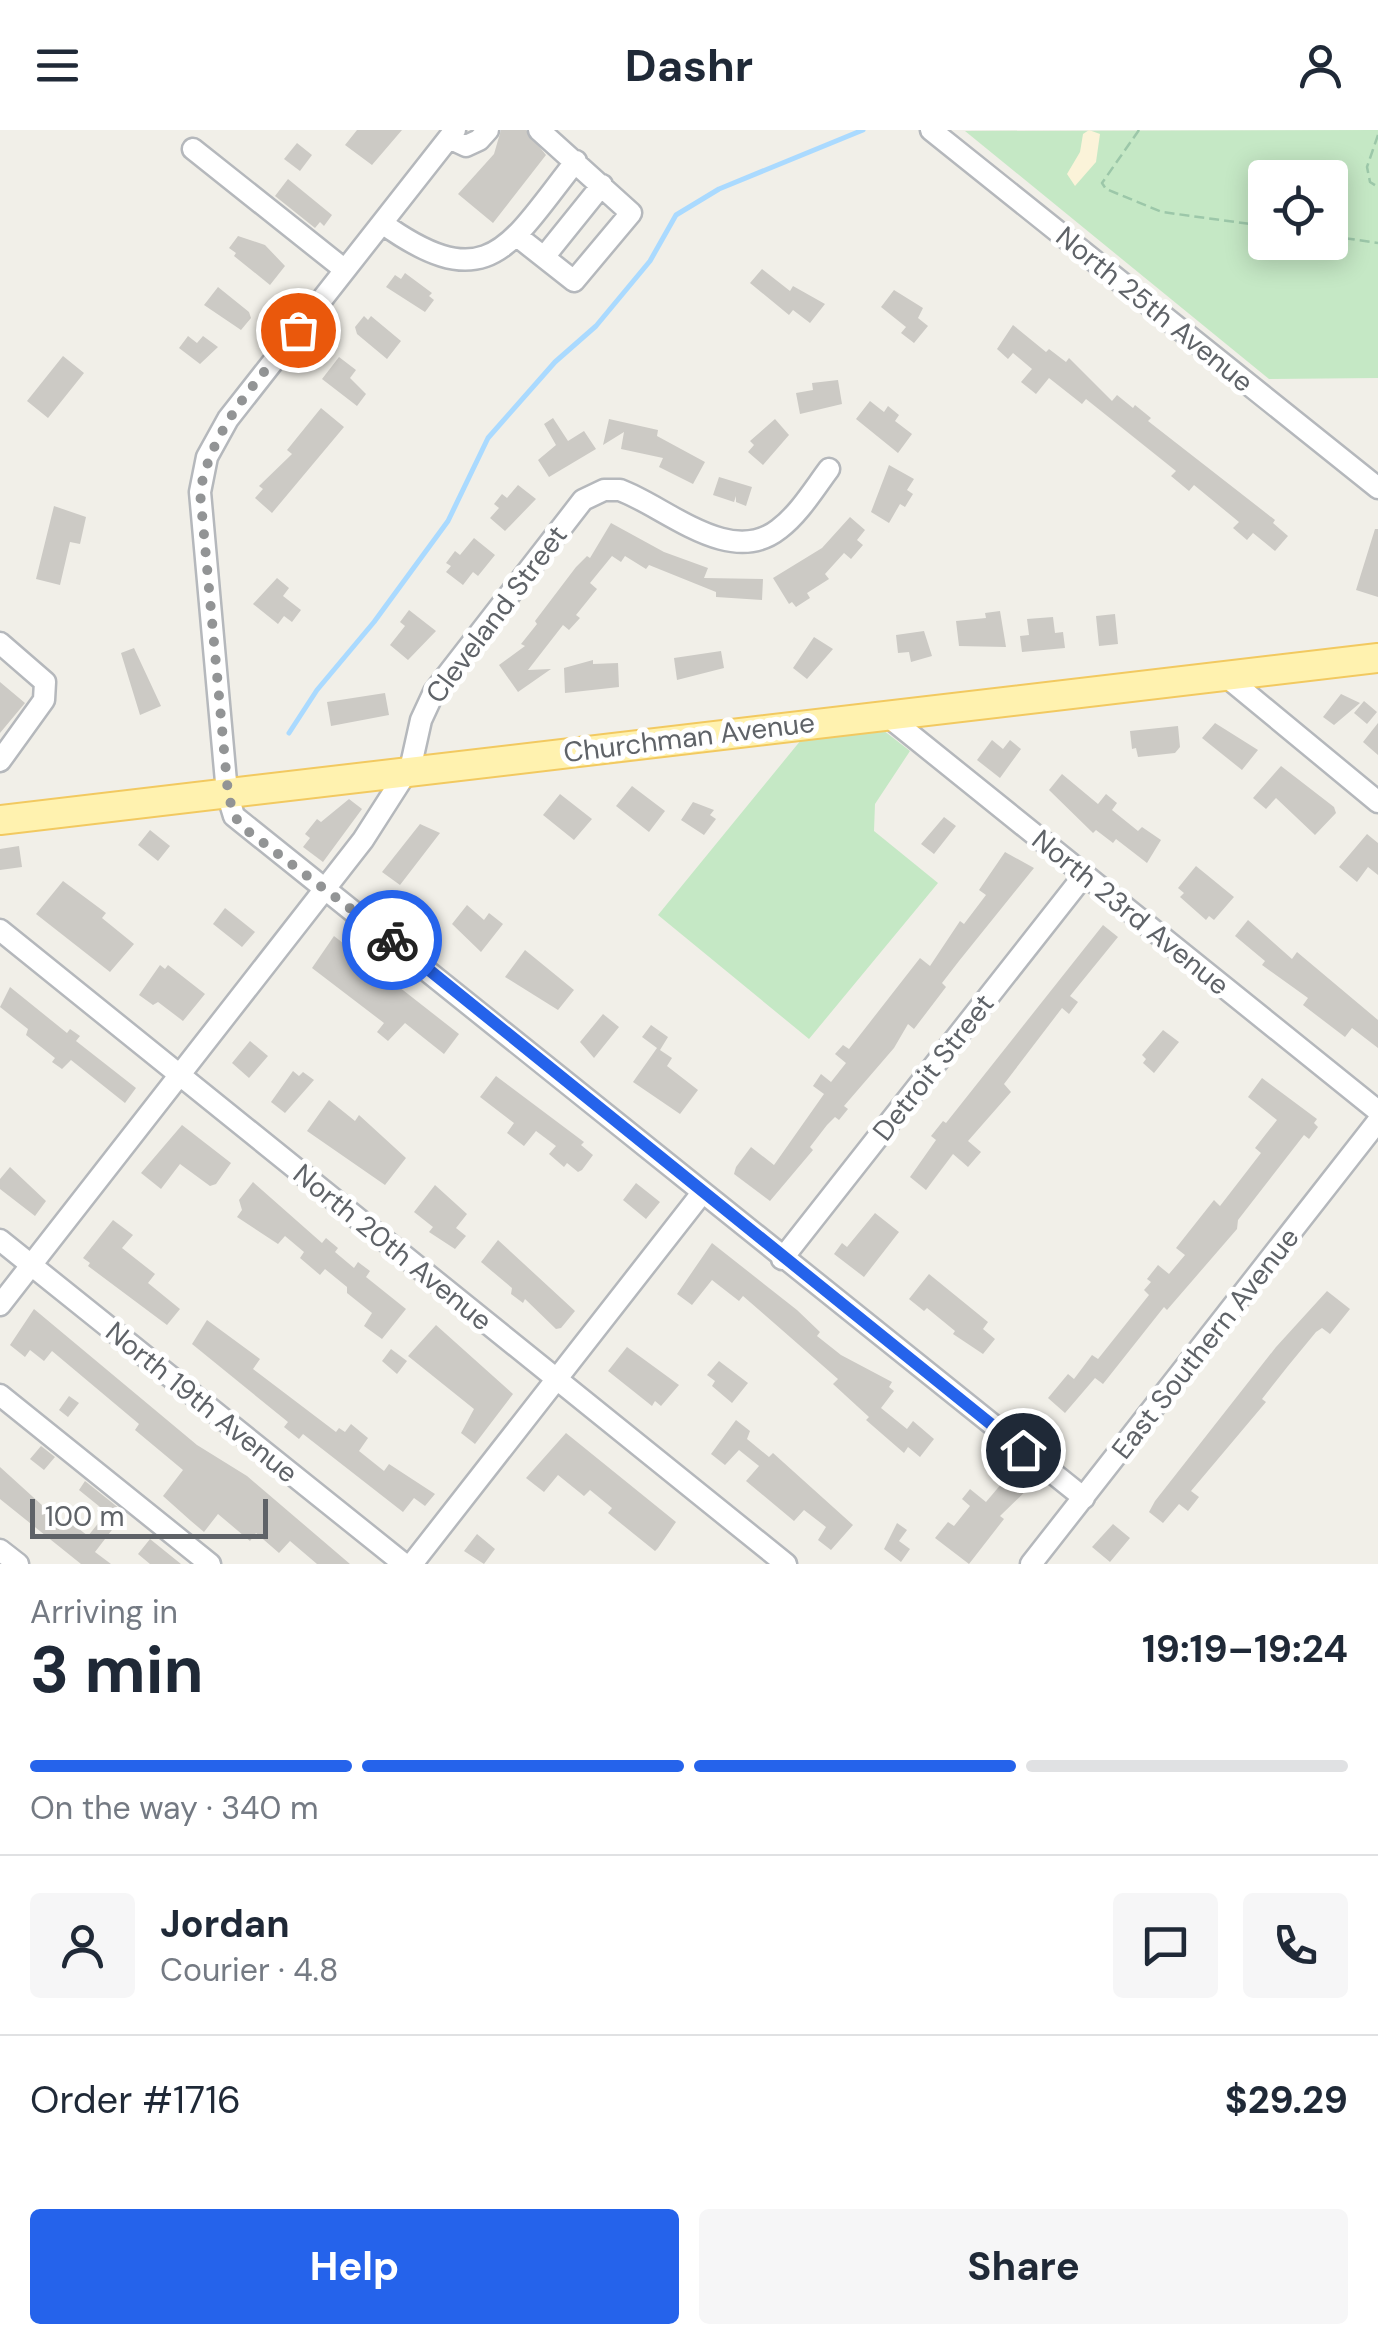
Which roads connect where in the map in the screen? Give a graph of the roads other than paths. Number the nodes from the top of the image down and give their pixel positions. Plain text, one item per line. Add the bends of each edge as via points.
1 (488, 130) edge
2 (539, 130) edge
3 (931, 130) edge
4 (452, 134) edge
5 (193, 149) dead end
6 (576, 160) junction
7 (602, 186) junction
8 (382, 223) junction
9 (517, 236) junction
10 (544, 257) junction
11 (344, 270) junction
12 (830, 469) dead end
13 (1378, 488) edge
14 (0, 644) edge
15 (1378, 658) edge
16 (1228, 678) junction
17 (885, 714) junction
18 (0, 761) edge
19 (408, 771) junction
20 (228, 793) junction
21 (1378, 802) edge
22 (0, 820) edge
23 (1085, 874) junction
24 (324, 892) junction
25 (0, 930) edge
26 (180, 1075) junction
27 (1378, 1111) edge
28 (1378, 1121) edge
29 (702, 1193) junction
30 (0, 1240) edge
31 (782, 1259) junction
32 (31, 1266) junction
33 (0, 1306) edge
34 (557, 1380) junction
35 (0, 1395) edge
36 (1084, 1498) junction
37 (0, 1550) edge
38 (18, 1564) edge
39 (210, 1564) edge
40 (404, 1564) edge
41 (412, 1564) edge
42 (786, 1564) edge
43 (1031, 1564) edge

1 - 4 street via 466,146
2 - 6 street
3 - 13 street, North 25th Avenue
4 - 8 street
5 - 11 street
6 - 7 street
6 - 9 street
7 - 10 street
7 - 10 street via 631,212 574,281
8 - 9 street via 421,251 448,258 482,260
8 - 11 street
9 - 10 street
11 - 20 street via 228,419 204,464 200,514
12 - 19 street, Cleveland Street via 784,525 750,542 719,537 620,490 587,496 434,692
14 - 18 street via 45,682 44,700
15 - 16 main road, Churchman Avenue
16 - 17 main road, Churchman Avenue
16 - 21 street
17 - 19 main road, Churchman Avenue
17 - 23 street, North 23rd Avenue
19 - 20 main road, Churchman Avenue
19 - 24 street, Cleveland Street
20 - 22 main road, Churchman Avenue
20 - 24 street via 245,829
23 - 27 street, North 23rd Avenue
23 - 31 street, Detroit Street
24 - 26 street, Cleveland Street
24 - 29 street via 342,899
25 - 26 street, North 20th Avenue
26 - 32 street, Cleveland Street
26 - 34 street, North 20th Avenue
28 - 36 street, East Southern Avenue
29 - 31 street
29 - 34 street
30 - 32 street, North 19th Avenue
31 - 36 street
32 - 33 street, Cleveland Street
32 - 40 street, North 19th Avenue
34 - 41 street
34 - 42 street, North 20th Avenue
35 - 39 street
36 - 43 street, East Southern Avenue
37 - 38 street

